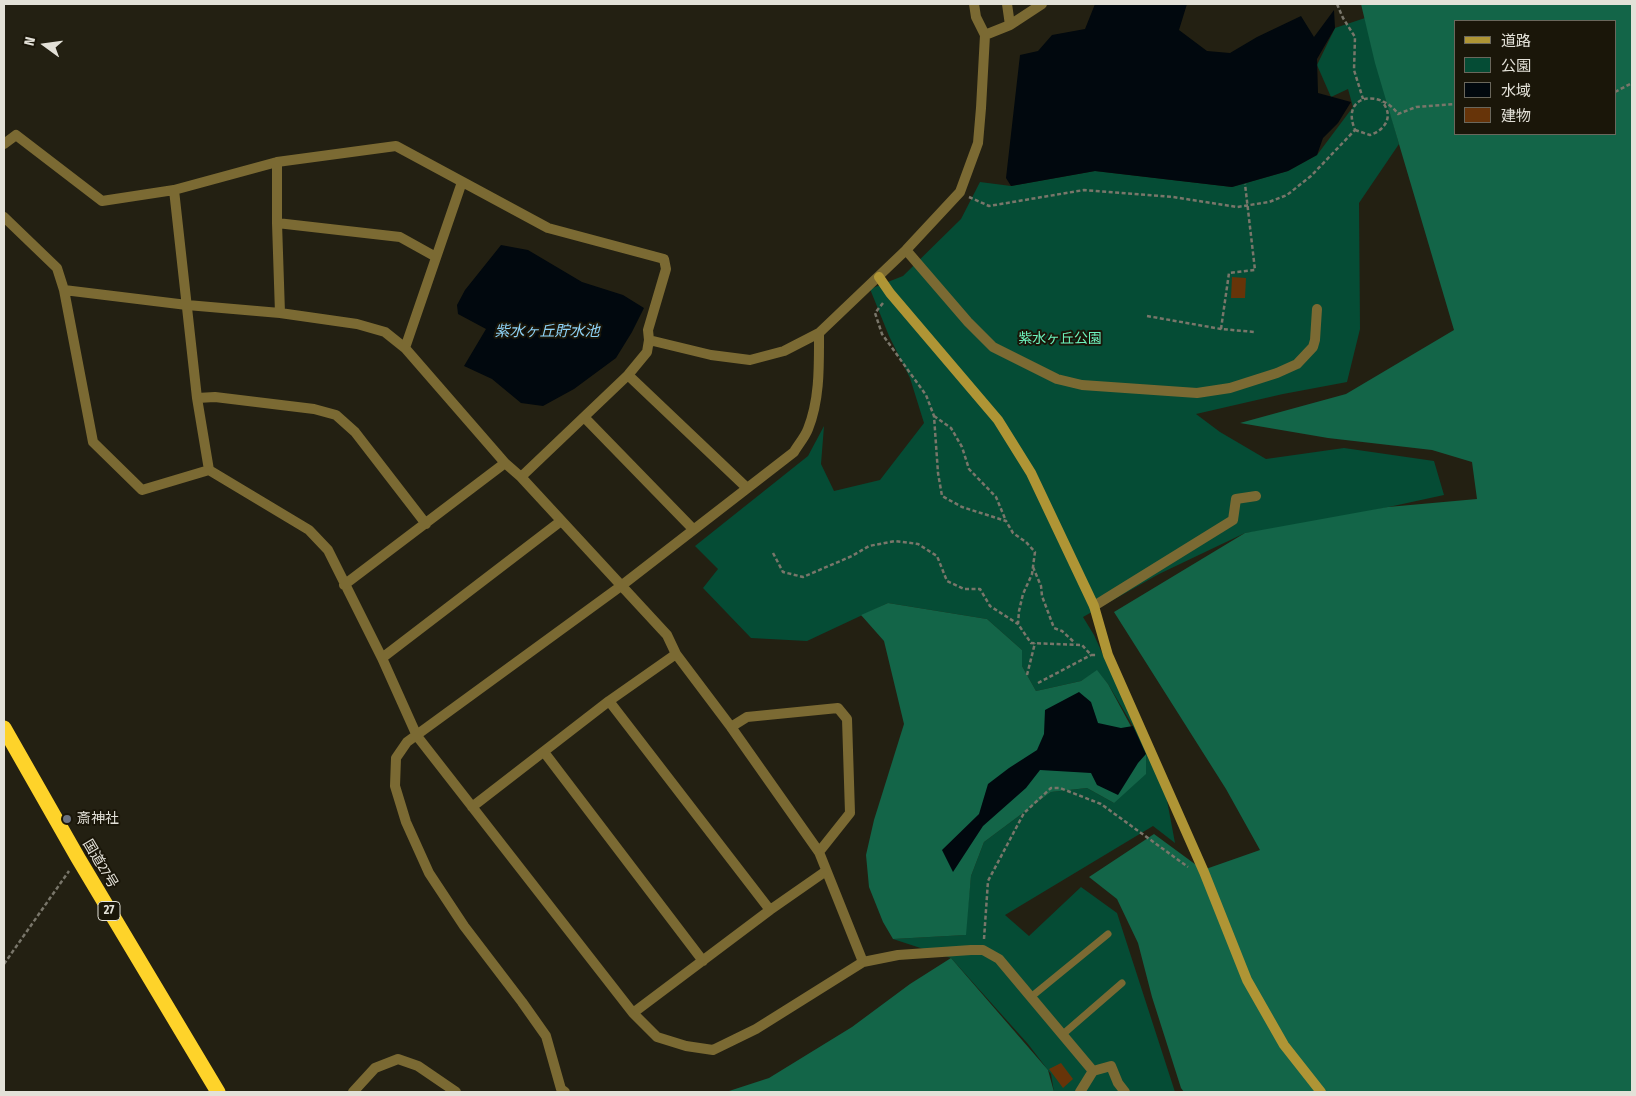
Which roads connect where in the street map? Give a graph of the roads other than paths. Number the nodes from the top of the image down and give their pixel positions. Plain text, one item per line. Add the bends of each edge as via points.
1 (974, 4) edge
2 (1007, 4) edge
3 (1042, 4) edge
4 (1010, 25) junction
5 (985, 35) junction
6 (4, 144) edge
7 (277, 162) junction
8 (462, 182) junction
9 (174, 190) junction
10 (4, 217) edge
11 (277, 223) junction
12 (906, 250) junction
13 (436, 257) junction
14 (879, 277) junction
15 (64, 290) junction
16 (187, 305) junction
17 (1317, 309) dead end
18 (280, 313) junction
19 (818, 333) junction
20 (649, 340) junction
21 (405, 348) junction
22 (628, 375) junction
23 (197, 398) junction
24 (584, 417) junction
25 (505, 463) junction
26 (209, 470) junction
27 (520, 477) junction
28 (747, 488) junction
29 (1256, 496) dead end
30 (560, 521) junction
31 (426, 524) junction
32 (693, 528) junction
33 (344, 585) junction
34 (620, 586) junction
35 (1094, 606) junction
36 (676, 654) junction
37 (382, 658) junction
38 (609, 701) junction
39 (731, 727) junction
40 (4, 728) edge
41 (417, 736) junction
42 (544, 752) junction
43 (472, 807) junction
44 (819, 852) junction
45 (826, 871) junction
46 (770, 910) junction
47 (1108, 934) dead end
48 (703, 961) junction
49 (863, 962) junction
50 (1122, 983) dead end
51 (1031, 997) junction
52 (634, 1013) junction
53 (1062, 1035) junction
54 (1094, 1071) junction
55 (355, 1091) edge
56 (218, 1092) edge
57 (456, 1092) edge
58 (565, 1092) edge
59 (1080, 1092) edge
60 (1125, 1092) edge
61 (1321, 1092) edge

1 - 5 street
2 - 4 street
3 - 4 street
4 - 5 street
5 - 12 street via 978,143 960,192
6 - 9 street via 16,136 102,201
7 - 8 street via 396,146
7 - 9 street
7 - 11 street
8 - 13 street
8 - 20 street via 548,228 664,259 666,269 648,330
9 - 16 street
10 - 15 street via 57,268
11 - 13 street via 400,237
11 - 18 street
12 - 14 street
12 - 17 street via 993,347 1057,379 1082,385 1197,393 1230,388 1277,373 1297,364 1307,355 1315,340
13 - 21 street
14 - 19 street
14 - 35 street via 998,420 1031,472
15 - 16 street
15 - 26 street via 93,442 142,490
16 - 18 street
16 - 23 street
18 - 21 street via 357,324 385,332
19 - 20 street via 784,350 750,360 711,355
19 - 28 street via 819,378 808,430 794,452
20 - 22 street via 647,352
21 - 25 street
22 - 24 street
22 - 28 street
23 - 26 street
23 - 31 street via 225,398 314,409 336,415 355,432
24 - 27 street
24 - 32 street
25 - 27 street
25 - 31 street
26 - 33 street via 309,530 328,550
27 - 30 street
28 - 32 street
29 - 35 street via 1236,499 1233,520
30 - 34 street
30 - 37 street
31 - 33 street
32 - 34 street
33 - 37 street
34 - 36 street via 667,635
34 - 41 street
35 - 61 street via 1108,655 1204,872 1247,980 1284,1045
36 - 38 street
36 - 39 street
37 - 41 street
38 - 42 street
38 - 46 street
39 - 44 street
39 - 44 street via 747,717 838,708 848,718 850,813
40 - 56 highway, 国道27号 / 27
41 - 43 street
41 - 58 street via 407,742 396,758 395,786 406,822 429,874 546,1036
42 - 43 street
42 - 48 street
43 - 52 street
44 - 45 street
45 - 46 street
45 - 49 street
46 - 48 street
47 - 51 lane
48 - 52 street
49 - 51 street via 898,955 983,950 999,958
49 - 52 street via 756,1029 713,1050 657,1037
50 - 53 lane
51 - 53 street
53 - 54 street
54 - 59 street
54 - 60 street via 1111,1066
55 - 57 street via 375,1068 398,1059 418,1066

